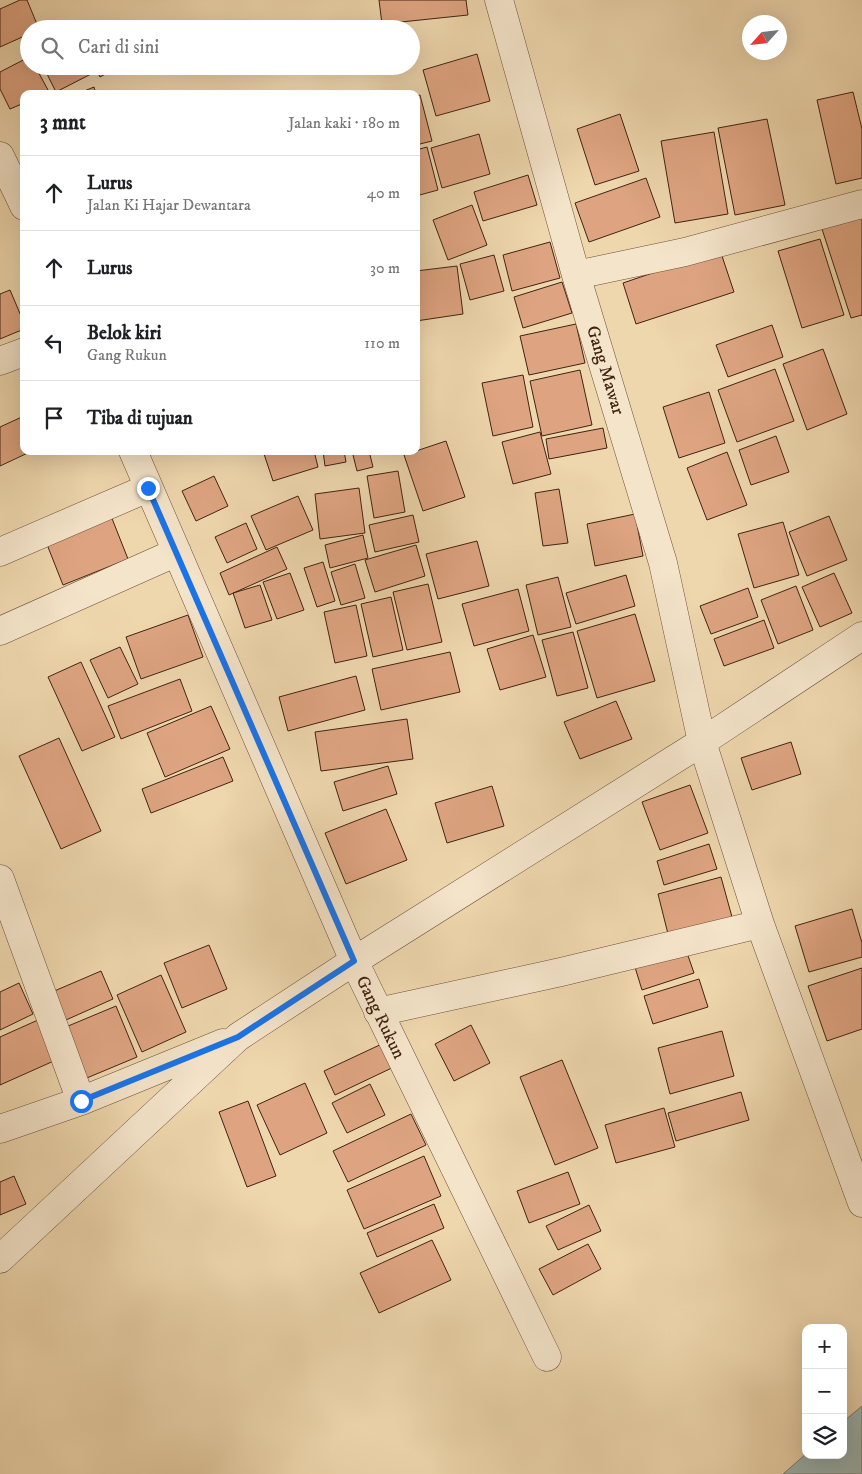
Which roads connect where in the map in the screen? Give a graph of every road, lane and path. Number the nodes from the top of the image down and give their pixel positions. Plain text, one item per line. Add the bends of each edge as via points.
1 (499, 0) edge
2 (0, 156) edge
3 (20, 198) edge
4 (862, 204) edge
5 (576, 274) junction
6 (20, 354) edge
7 (0, 361) edge
8 (135, 455) edge
9 (148, 488) junction
10 (0, 552) edge
11 (177, 552) junction
12 (0, 631) edge
13 (862, 636) edge
14 (702, 742) junction
15 (0, 879) edge
16 (760, 924) junction
17 (354, 961) junction
18 (378, 1012) junction
19 (238, 1037) junction
20 (81, 1101) junction
21 (0, 1129) edge
22 (862, 1203) edge
23 (0, 1259) edge
24 (547, 1357) dead end

1 - 5 street, Gang Mawar
2 - 3 street
4 - 5 street via 685,252
5 - 14 street, Gang Mawar via 664,563
6 - 7 street
8 - 9 street, Gang Rukun
9 - 10 street
9 - 11 street, Gang Rukun
11 - 12 street
11 - 17 street, Gang Rukun
13 - 14 street
14 - 16 street, Gang Mawar
14 - 17 street
15 - 20 street
16 - 18 street
16 - 22 street, Gang Mawar
17 - 18 street, Gang Rukun
17 - 19 street
18 - 24 street, Gang Rukun
19 - 20 street
19 - 23 street
20 - 21 street

